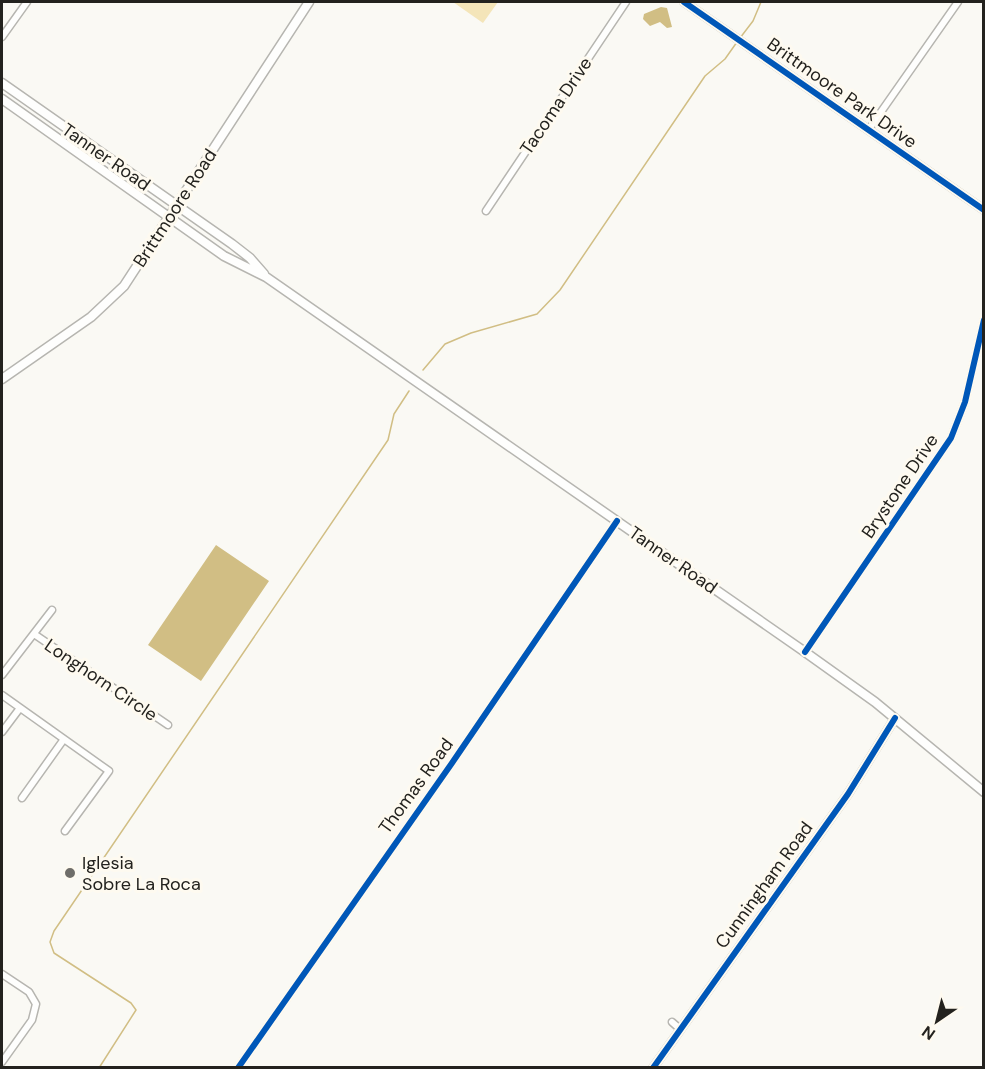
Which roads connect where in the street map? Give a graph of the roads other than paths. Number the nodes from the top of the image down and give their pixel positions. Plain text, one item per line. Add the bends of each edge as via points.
1 (27, 2) edge
2 (309, 2) edge
3 (626, 2) edge
4 (684, 2) edge
5 (958, 2) edge
6 (2, 37) edge
7 (2, 82) edge
8 (2, 99) edge
9 (869, 129) junction
10 (177, 207) junction
11 (486, 210) dead end
12 (984, 210) edge
13 (171, 217) junction
14 (266, 277) junction
15 (984, 320) edge
16 (2, 379) edge
17 (616, 520) junction
18 (52, 610) dead end
19 (34, 634) junction
20 (805, 652) junction
21 (2, 675) edge
22 (2, 695) edge
23 (20, 708) junction
24 (895, 718) junction
25 (168, 725) dead end
26 (2, 732) edge
27 (64, 739) junction
28 (984, 792) edge
29 (22, 798) dead end
30 (65, 831) dead end
31 (2, 974) edge
32 (672, 1022) dead end
33 (680, 1029) junction
34 (2, 1062) edge
35 (238, 1068) edge
36 (653, 1068) edge

1 - 6 street
2 - 10 main road, Brittmoore Road
3 - 11 street, Tacoma Drive
4 - 9 street, Brittmoore Park Drive
5 - 9 street
7 - 10 main road, Tanner Road
8 - 13 main road, Tanner Road
9 - 12 street, Brittmoore Park Drive
10 - 13 main road, Brittmoore Road
10 - 14 main road, Tanner Road via 250,258
13 - 14 main road, Tanner Road via 224,256
13 - 16 main road, Brittmoore Road via 108,302
14 - 17 main road, Tanner Road
15 - 20 street, Brystone Drive via 965,402 951,438
17 - 20 main road, Tanner Road
17 - 35 street, Thomas Road
18 - 19 street
19 - 21 street
19 - 25 street, Longhorn Circle
20 - 24 main road, Tanner Road
22 - 23 street
23 - 26 street
23 - 27 street
24 - 28 main road, Tanner Road
24 - 33 street, Cunningham Road via 848,794
27 - 29 street
27 - 30 street via 109,771
31 - 34 street via 29,992 36,1004 32,1020
32 - 33 street
33 - 36 street, Cunningham Road

